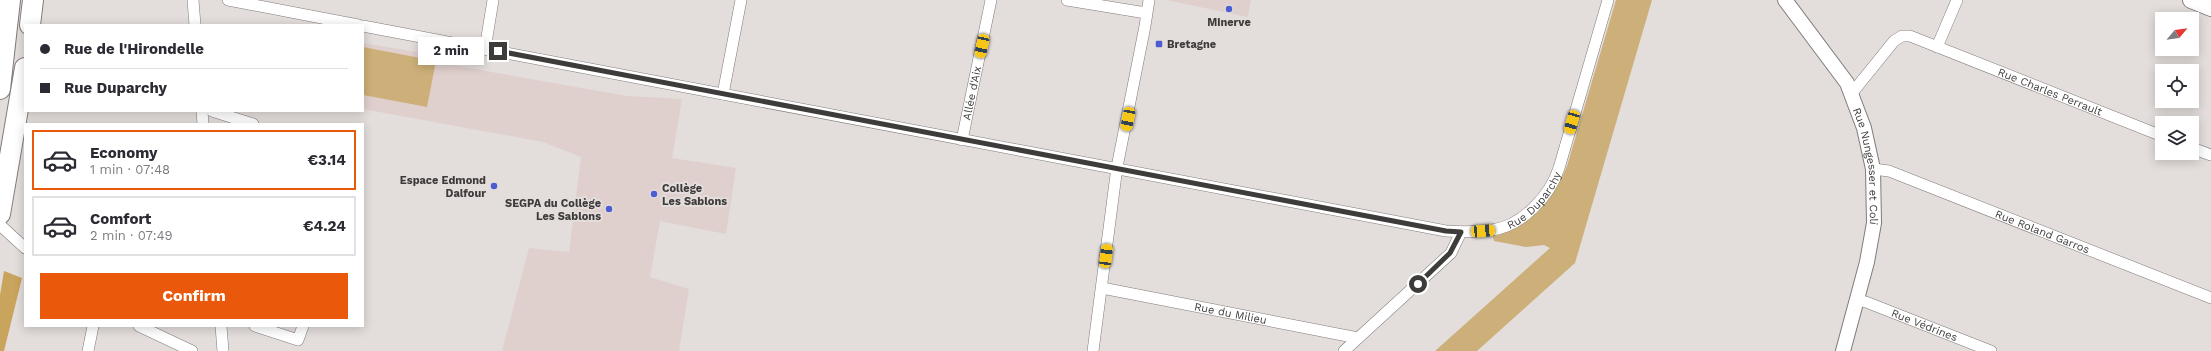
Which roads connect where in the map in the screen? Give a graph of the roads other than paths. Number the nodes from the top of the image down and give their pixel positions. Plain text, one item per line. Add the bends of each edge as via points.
1 (10, 0) edge
2 (32, 0) edge
3 (192, 0) edge
4 (228, 0) edge
5 (493, 0) edge
6 (741, 0) edge
7 (991, 0) edge
8 (1067, 0) edge
9 (1148, 0) edge
10 (1608, 0) edge
11 (1785, 0) edge
12 (1957, 0) edge
13 (2190, 0) edge
14 (2211, 8) edge
15 (1146, 13) junction
16 (30, 24) edge
17 (195, 24) edge
18 (353, 24) edge
19 (364, 26) edge
20 (1937, 47) junction
21 (485, 49) junction
22 (24, 74) edge
23 (0, 89) edge
24 (1852, 93) junction
25 (723, 94) junction
26 (202, 112) edge
27 (215, 112) edge
28 (203, 123) edge
29 (250, 123) edge
30 (2155, 133) edge
31 (962, 140) junction
32 (2199, 151) edge
33 (2211, 155) edge
34 (1117, 167) junction
35 (1873, 169) junction
36 (0, 214) edge
37 (0, 225) edge
38 (1461, 232) junction
39 (24, 247) edge
40 (1102, 288) junction
41 (2211, 298) edge
42 (1857, 300) junction
43 (93, 327) edge
44 (141, 327) edge
45 (221, 327) edge
46 (258, 327) edge
47 (303, 327) edge
48 (1358, 338) junction
49 (88, 351) edge
50 (192, 351) edge
51 (223, 351) edge
52 (1093, 351) edge
53 (1344, 351) edge
54 (1843, 351) edge
55 (1991, 351) edge

1 - 23 highway
2 - 16 highway
3 - 17 street
4 - 18 street
5 - 21 street
6 - 25 street
7 - 31 street, Allée d'Aix
8 - 15 street
9 - 15 street
10 - 38 street, Rue Duparchy via 1559,168 1550,187 1531,209 1505,226 1493,230
11 - 24 street, Rue Nungesser et Coli
12 - 20 street
13 - 14 main road
15 - 34 street via 1146,26
19 - 21 street, Rue Duparchy
20 - 24 street, Rue Charles Perrault via 1910,36 1902,36 1894,41
20 - 30 street, Rue Charles Perrault
21 - 25 street, Rue Duparchy
22 - 36 highway
24 - 35 street, Rue Nungesser et Coli via 1864,128
25 - 31 street, Rue Duparchy
26 - 28 street
27 - 29 street
31 - 34 street, Rue Duparchy
32 - 33 street
34 - 38 street, Rue Duparchy
34 - 40 street
35 - 41 street, Rue Roland Garros via 1889,171
35 - 42 street, Rue Nungesser et Coli via 1874,223
37 - 39 street
38 - 48 street via 1450,253
40 - 48 street, Rue du Milieu
40 - 52 street
42 - 54 street, Rue Nungesser et Coli
42 - 55 street, Rue Védrines
43 - 49 street
44 - 50 street
45 - 51 street
46 - 47 street via 298,340
48 - 53 street

